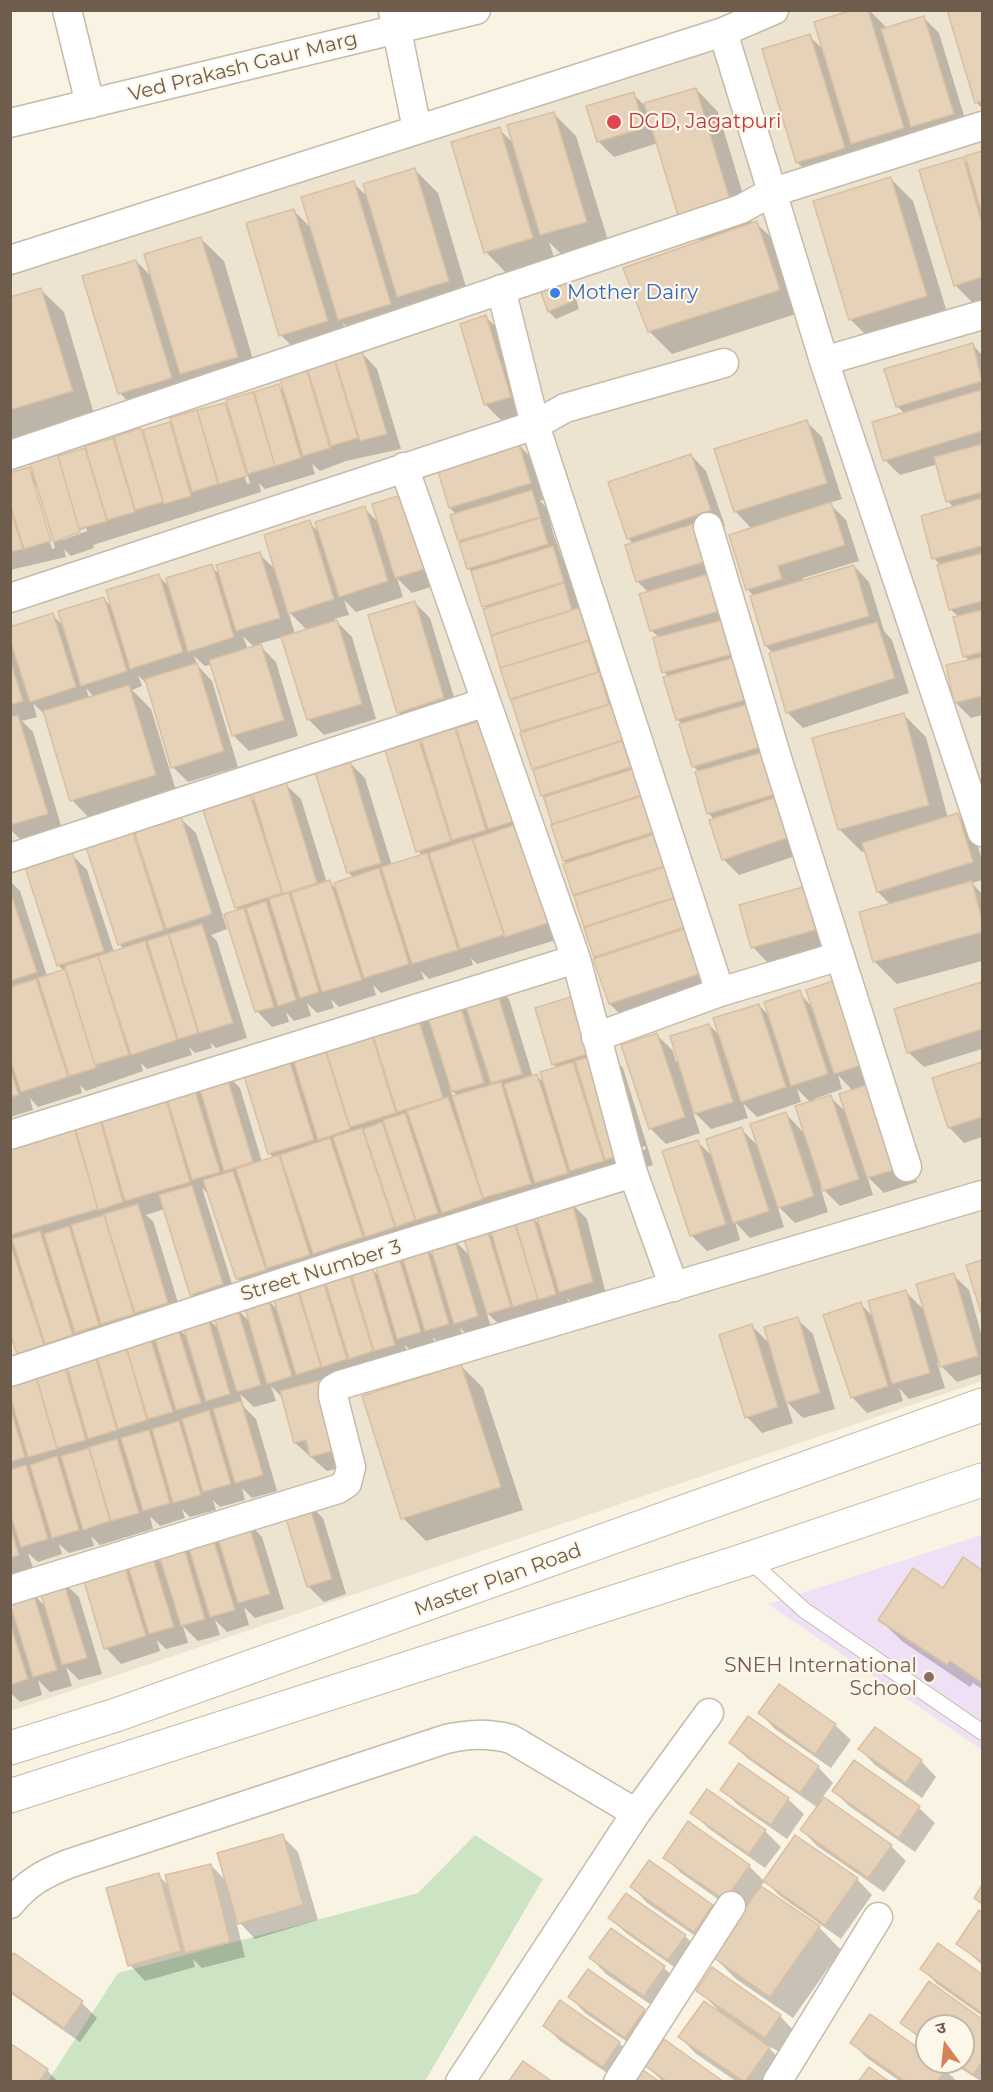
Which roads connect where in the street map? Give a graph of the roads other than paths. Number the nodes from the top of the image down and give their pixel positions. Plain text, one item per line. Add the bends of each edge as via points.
1 (67, 10) edge
2 (476, 10) edge
3 (774, 10) edge
4 (395, 20) edge
5 (723, 32) junction
6 (90, 104) junction
7 (10, 123) edge
8 (982, 126) edge
9 (417, 129) junction
10 (770, 193) junction
11 (10, 260) edge
12 (501, 289) junction
13 (982, 315) edge
14 (824, 361) junction
15 (724, 363) dead end
16 (535, 424) junction
17 (10, 454) edge
18 (404, 467) junction
19 (708, 526) dead end
20 (10, 598) edge
21 (486, 702) junction
22 (982, 832) edge
23 (10, 858) edge
24 (840, 956) junction
25 (576, 960) junction
26 (720, 992) junction
27 (596, 1037) junction
28 (10, 1135) edge
29 (907, 1167) dead end
30 (633, 1173) junction
31 (982, 1195) edge
32 (674, 1287) junction
33 (10, 1372) edge
34 (982, 1405) edge
35 (982, 1480) edge
36 (748, 1559) junction
37 (10, 1590) edge
38 (709, 1713) dead end
39 (982, 1732) edge
40 (10, 1748) edge
41 (10, 1796) edge
42 (636, 1814) junction
43 (10, 1904) edge
44 (731, 1906) dead end
45 (878, 1917) dead end
46 (460, 2082) edge
47 (618, 2082) edge
48 (777, 2082) edge

1 - 6 street
2 - 4 street, Ved Prakash Gaur Marg
3 - 5 street
4 - 6 street, Ved Prakash Gaur Marg
4 - 9 street
5 - 9 street
5 - 10 street
6 - 7 street, Ved Prakash Gaur Marg
8 - 10 street
9 - 11 street
10 - 12 street via 741,209
10 - 14 street
12 - 16 street
12 - 17 street
13 - 14 street
14 - 22 street
15 - 16 street via 565,408
16 - 18 street
16 - 26 street
18 - 20 street
18 - 21 street
19 - 24 street
21 - 23 street
21 - 25 street
24 - 26 street
24 - 29 street
25 - 27 street
25 - 28 street
26 - 27 street
27 - 30 street
30 - 32 street
30 - 33 street, Street Number 3
31 - 32 street
32 - 37 street via 340,1385 333,1389 333,1396 351,1467 347,1483 338,1489
34 - 40 main road, Master Plan Road via 116,1715
35 - 36 main road
36 - 39 lane via 804,1610
36 - 41 main road
38 - 42 street
42 - 43 street via 511,1739 468,1734 68,1864 40,1875
42 - 46 street
44 - 47 street
45 - 48 street

